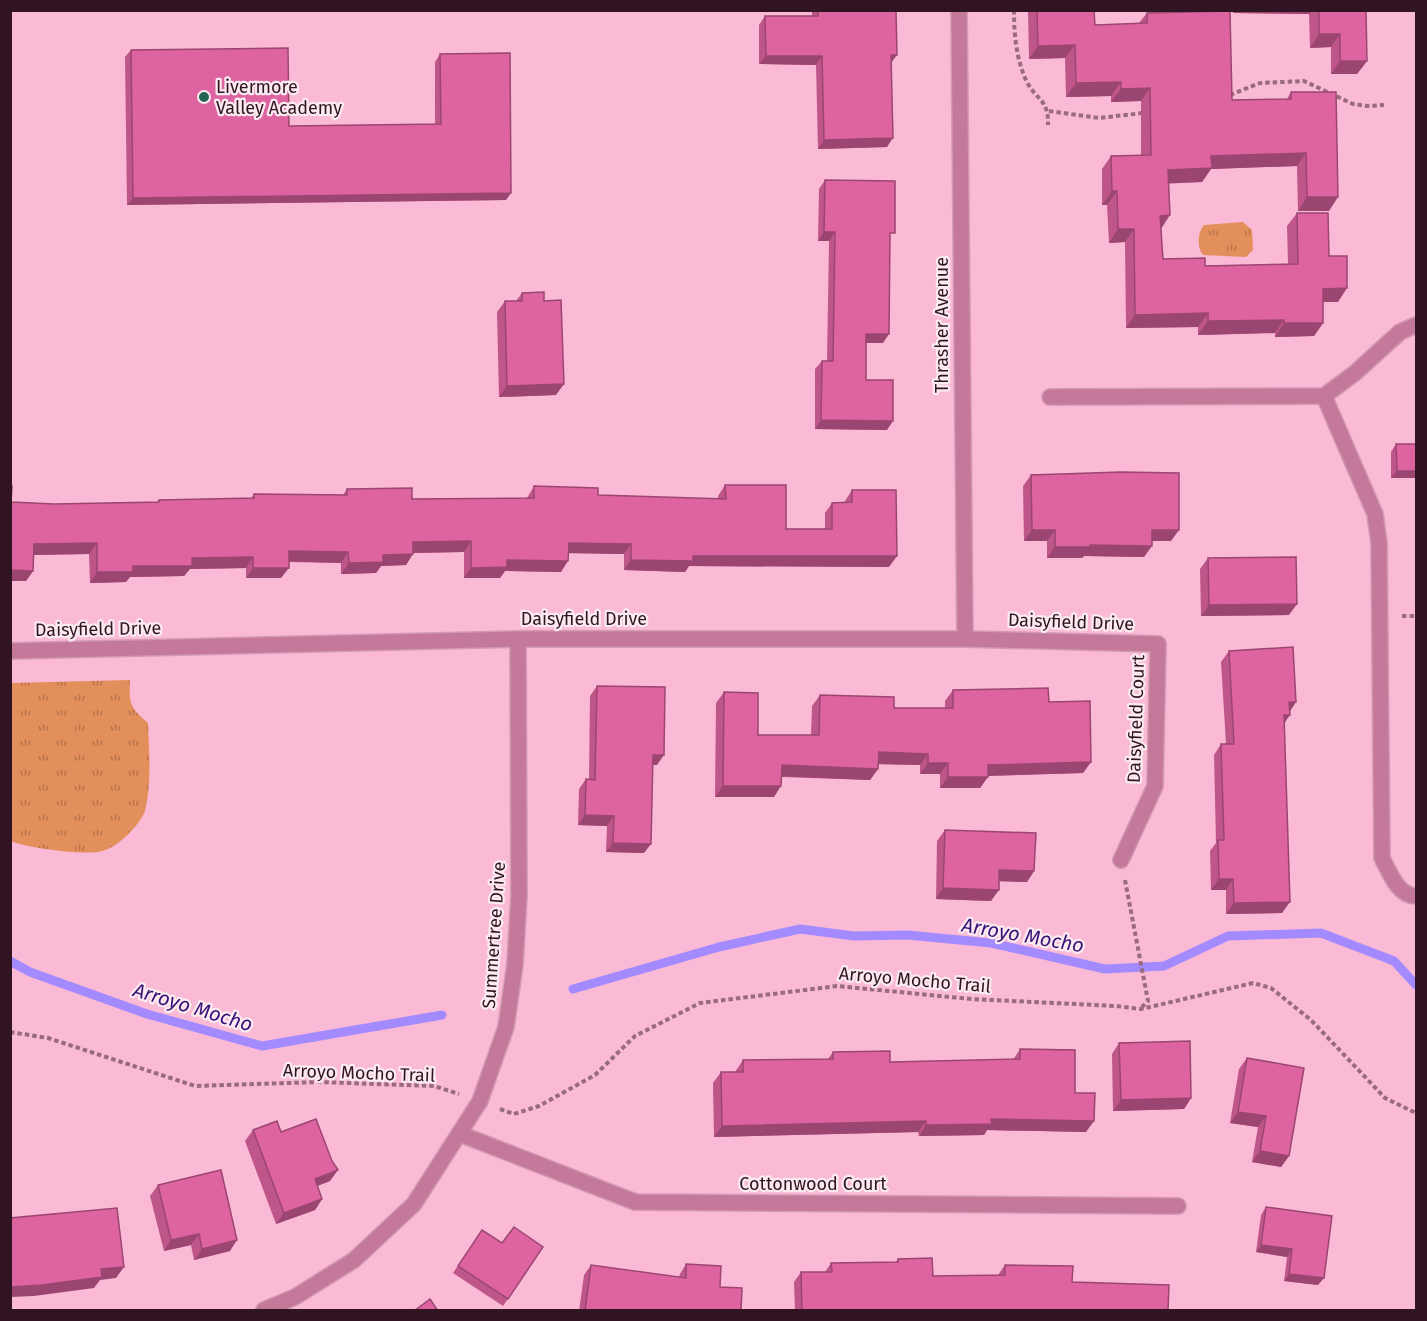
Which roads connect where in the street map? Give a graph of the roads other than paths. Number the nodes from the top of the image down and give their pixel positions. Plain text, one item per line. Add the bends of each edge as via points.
1 (959, 10) edge
2 (1416, 325) edge
3 (1324, 396) junction
4 (1050, 397) dead end
5 (518, 639) junction
6 (964, 639) junction
7 (1158, 645) joint
8 (10, 651) edge
9 (1121, 860) road end
10 (1416, 896) edge
11 (460, 1134) junction
12 (1179, 1206) dead end
13 (264, 1311) edge

1 - 6 street, Thrasher Avenue
2 - 3 street via 1400,332
3 - 4 street
3 - 10 street via 1376,514 1382,858 1398,887 1409,896
5 - 6 street, Daisyfield Drive
5 - 8 street, Daisyfield Drive
5 - 11 street, Summertree Drive via 519,896 515,964 506,1027 480,1101
6 - 7 street, Daisyfield Drive
7 - 9 street, Daisyfield Court via 1155,786
11 - 12 street, Cottonwood Court via 635,1202
11 - 13 street, Summertree Drive via 414,1204 354,1260 295,1297

